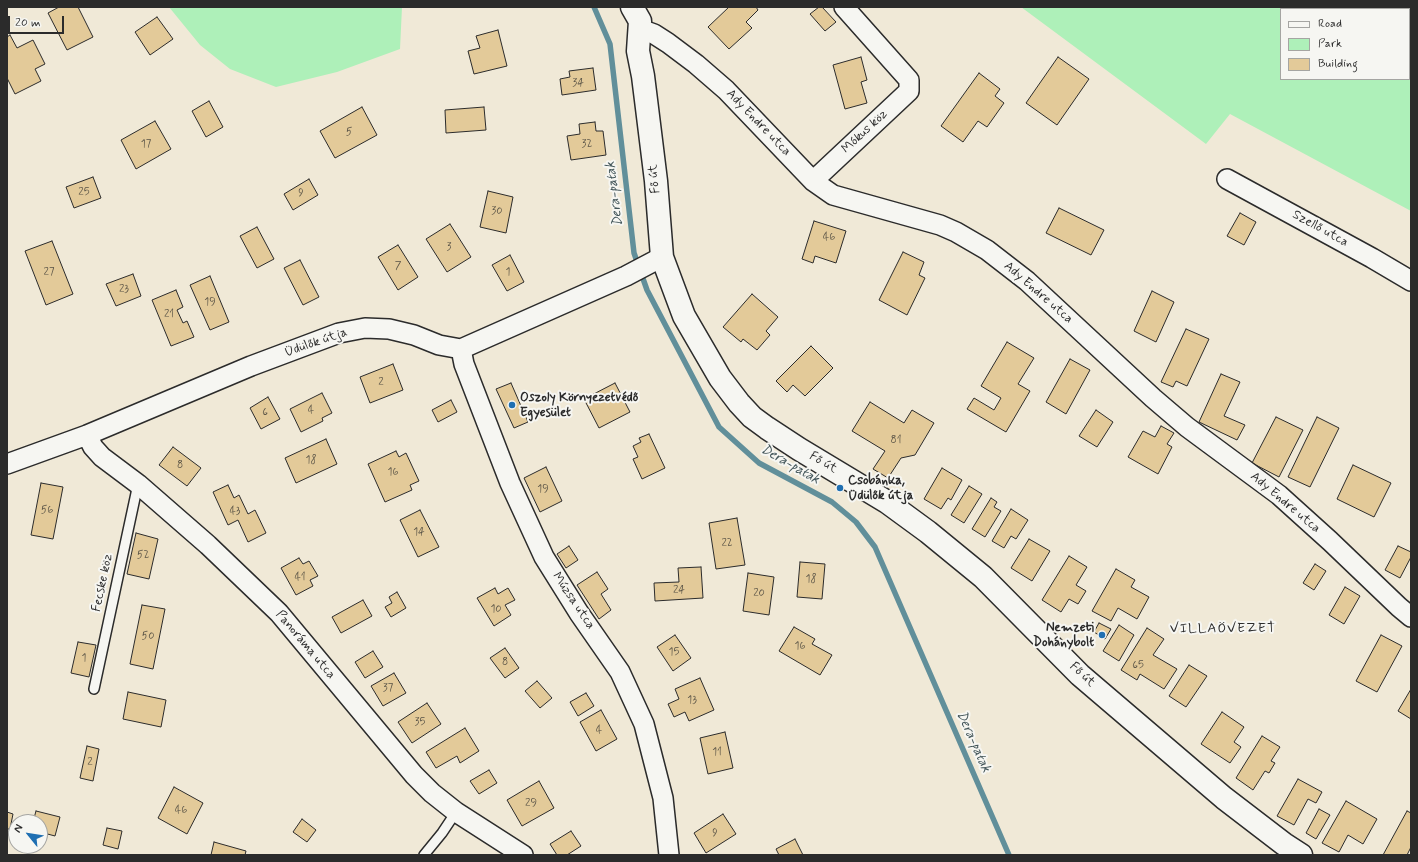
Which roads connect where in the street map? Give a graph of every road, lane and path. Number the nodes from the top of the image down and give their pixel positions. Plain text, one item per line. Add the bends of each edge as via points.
1 (844, 7) edge
2 (636, 14) edge
3 (1227, 179) dead end
4 (813, 181) junction
5 (656, 260) junction
6 (1411, 281) edge
7 (461, 349) junction
8 (87, 435) junction
9 (7, 464) edge
10 (138, 484) junction
11 (1411, 617) edge
12 (94, 688) dead end
13 (456, 812) junction
14 (424, 855) edge
15 (523, 855) edge
16 (669, 855) edge
17 (1301, 855) edge

1 - 4 street, Mókus köz via 909,80 909,91
2 - 4 street, Ady Endre utca via 643,30 668,43 726,90
2 - 5 main road, Fő út via 638,51 656,181
3 - 6 street, Szellő utca
4 - 11 street, Ady Endre utca via 833,195 940,225 986,250 1026,281 1187,427 1279,495
5 - 7 street via 626,276
5 - 17 main road, Fő út via 684,316 720,378 752,416 799,449 887,502 928,532 983,577 1080,675 1224,798
7 - 8 street, Üdülők útja via 439,345 389,329 365,328 339,333 251,366
7 - 16 street, Múzsa utca via 464,364 510,483 544,557 620,672 644,724 663,798
8 - 9 street, Üdülők útja
8 - 10 street, Panoráma utca via 102,457
10 - 12 lane, Fecske köz
10 - 13 street, Panoráma utca via 208,545 279,613 414,775
13 - 14 lane
13 - 15 street, Panoráma utca

